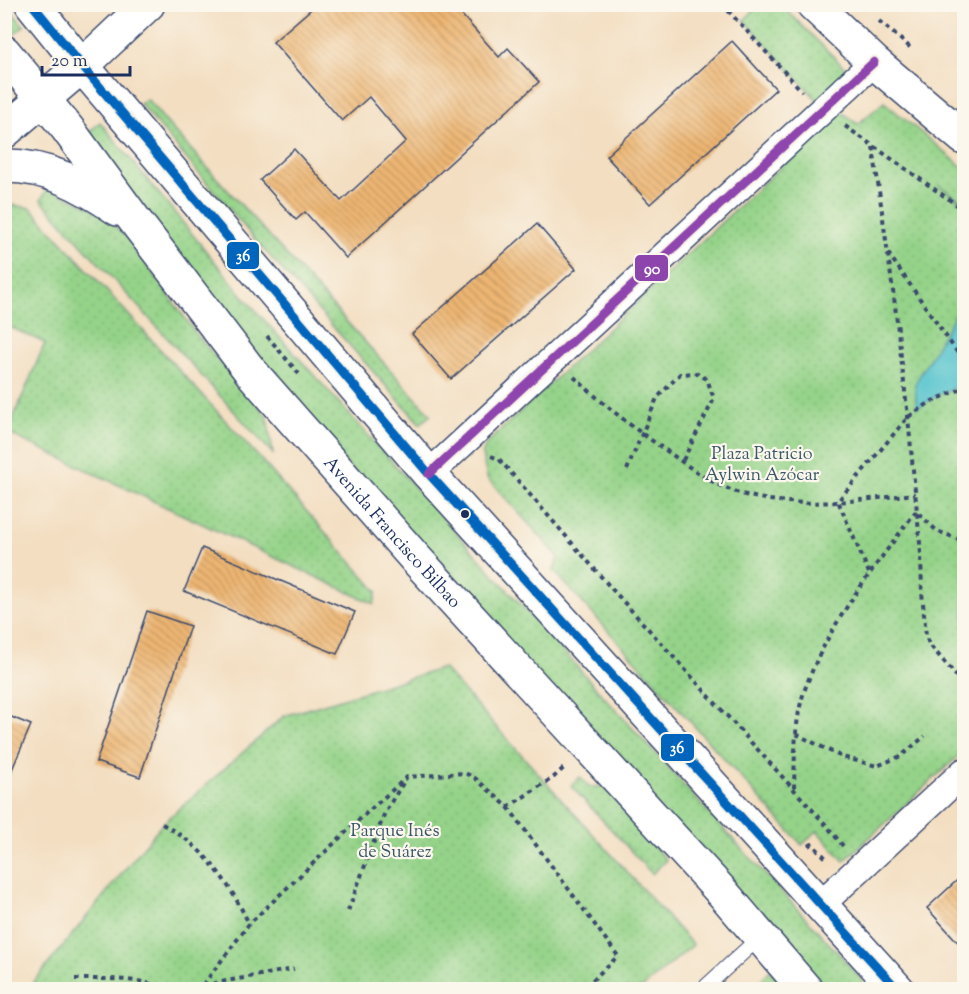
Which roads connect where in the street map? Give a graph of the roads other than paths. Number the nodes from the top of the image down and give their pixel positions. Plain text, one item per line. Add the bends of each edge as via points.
1 (32, 4) edge
2 (813, 4) edge
3 (142, 7) edge
4 (4, 52) edge
5 (874, 62) junction
6 (82, 66) junction
7 (44, 98) junction
8 (4, 132) edge
9 (964, 138) edge
10 (4, 166) edge
11 (136, 222) junction
12 (429, 474) junction
13 (964, 772) edge
14 (820, 904) junction
15 (760, 937) junction
16 (702, 990) edge
17 (806, 990) edge
18 (898, 990) edge

1 - 6 main road
2 - 5 main road
3 - 6 main road
4 - 7 main road, Avenida Francisco Bilbao
5 - 9 main road
5 - 12 street
6 - 7 main road
6 - 12 main road
7 - 8 main road
7 - 11 main road, Avenida Francisco Bilbao
10 - 11 main road via 55,174 94,193
11 - 15 main road, Avenida Francisco Bilbao via 251,372
12 - 14 main road
13 - 14 street
14 - 18 main road
15 - 16 lane
15 - 17 main road, Avenida Francisco Bilbao

